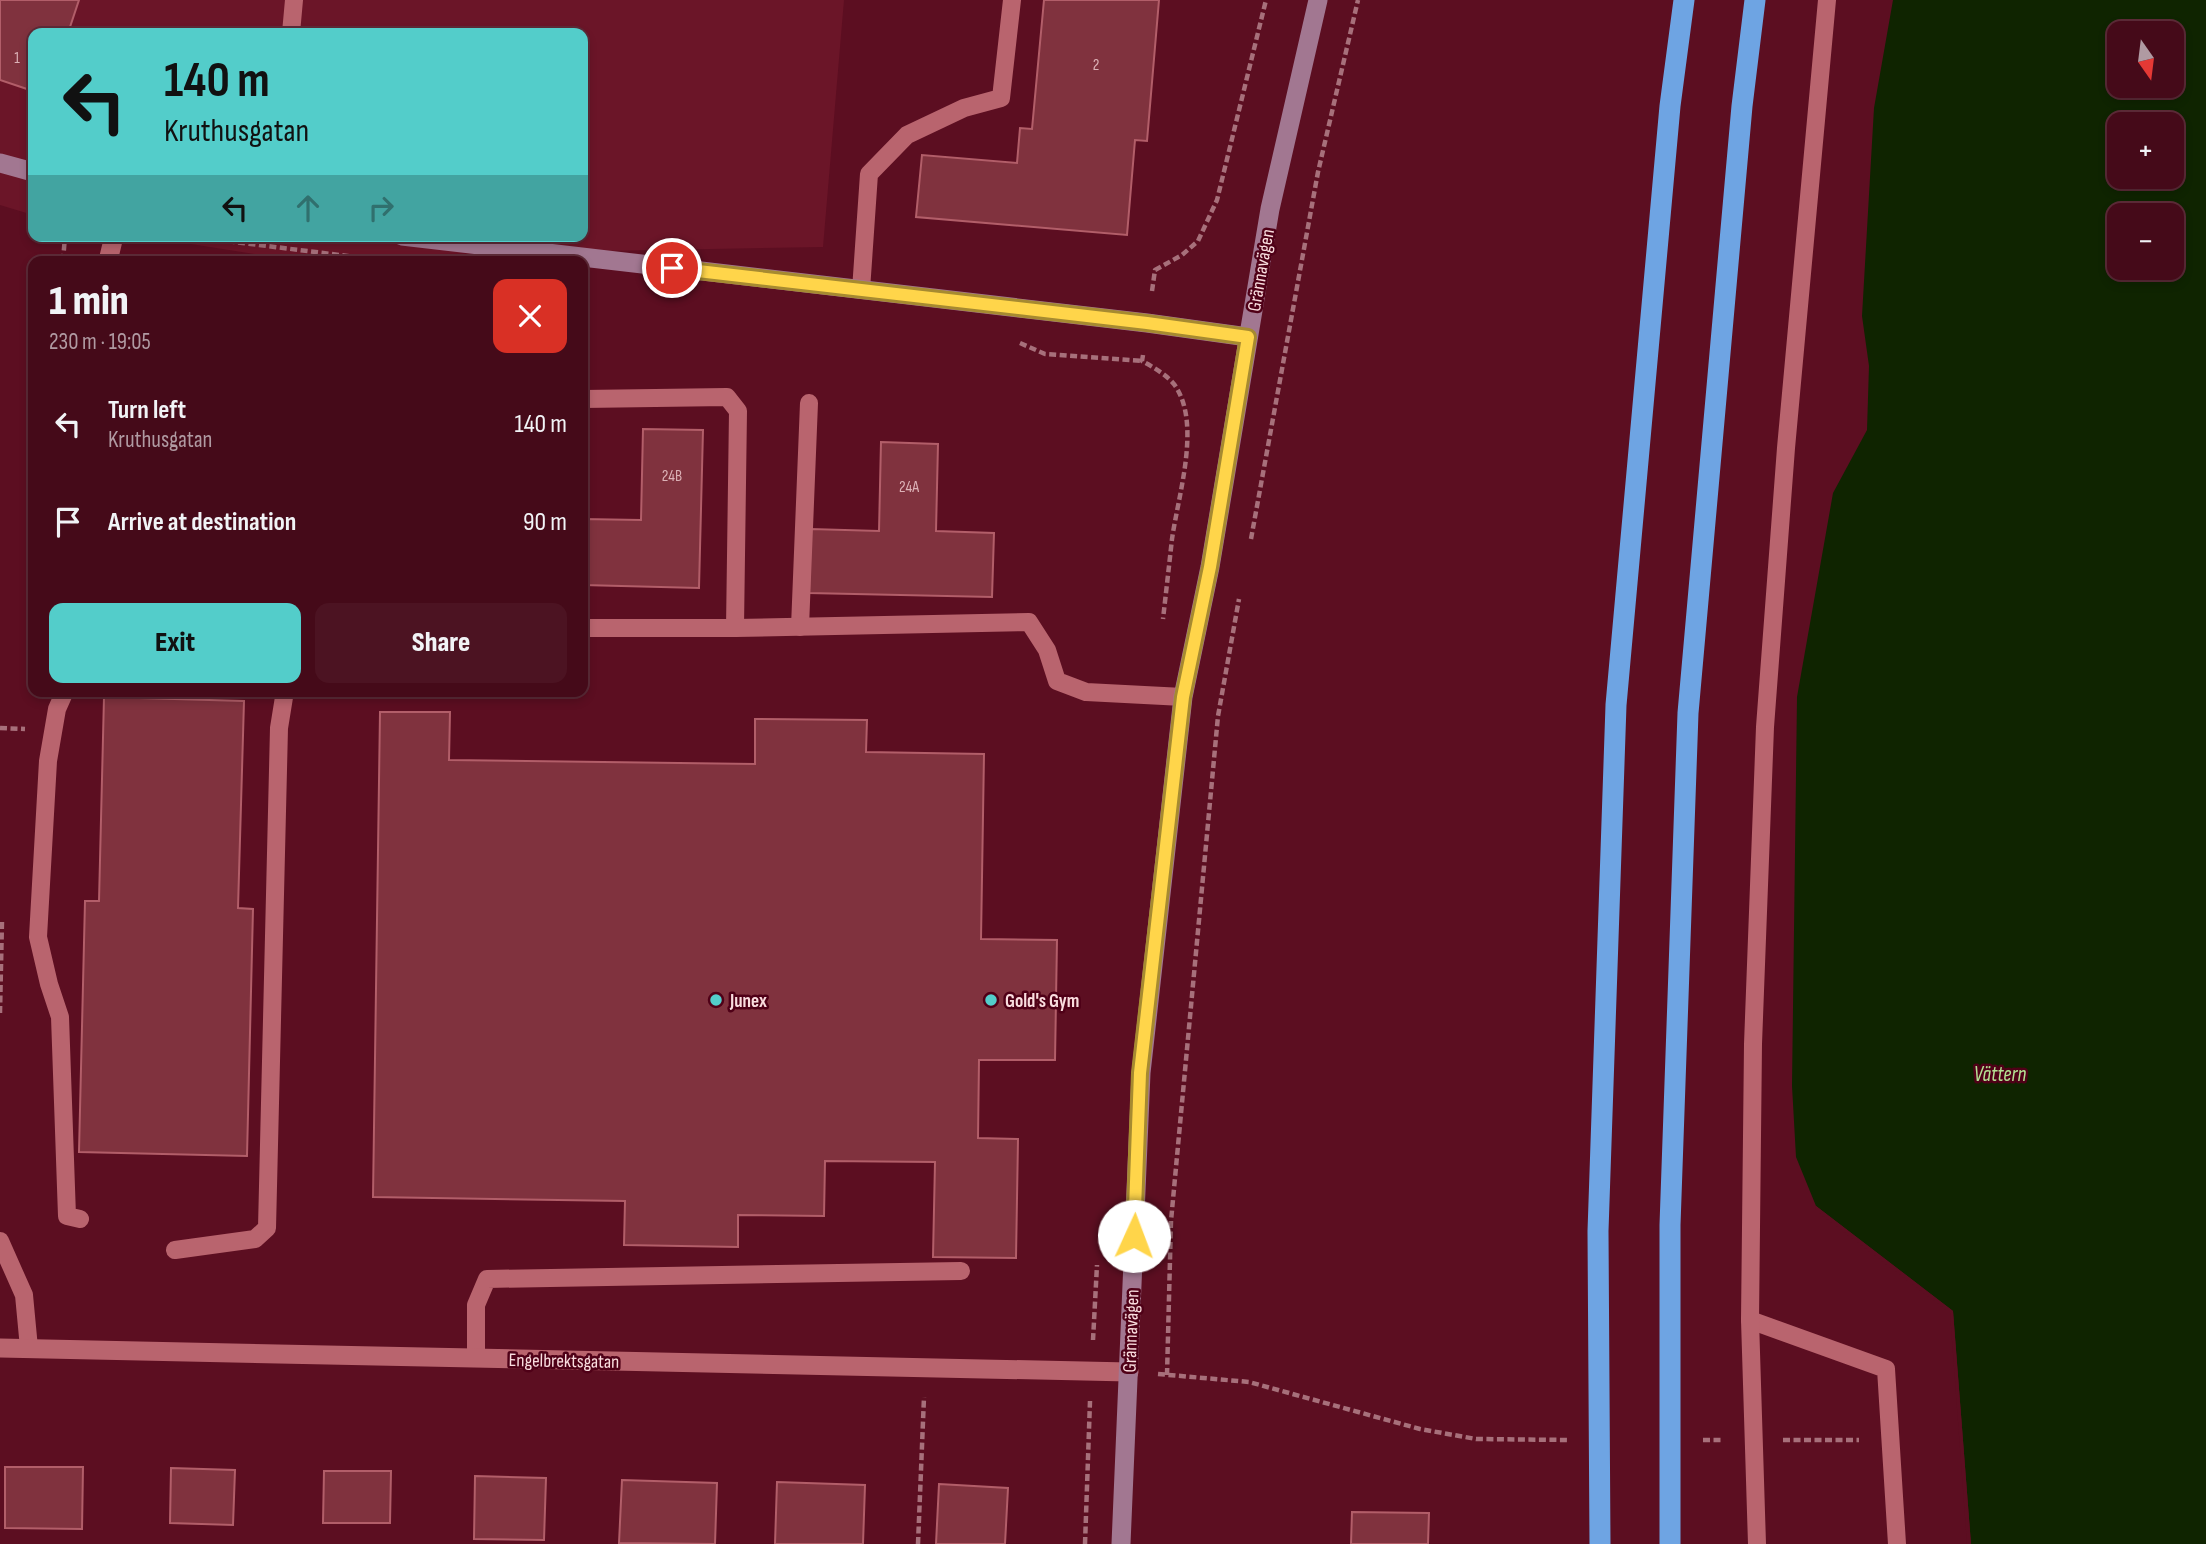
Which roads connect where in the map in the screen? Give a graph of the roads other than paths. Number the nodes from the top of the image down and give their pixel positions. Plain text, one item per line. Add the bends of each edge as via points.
1 (294, 0) edge
2 (1012, 0) edge
3 (1318, 0) edge
4 (1684, 0) edge
5 (1755, 0) edge
6 (1827, 0) edge
7 (291, 28) edge
8 (0, 163) edge
9 (28, 171) edge
10 (453, 242) edge
11 (572, 256) edge
12 (588, 258) edge
13 (861, 290) junction
14 (1248, 337) junction
15 (588, 399) edge
16 (808, 403) dead end
17 (800, 627) junction
18 (588, 628) edge
19 (735, 628) junction
20 (62, 697) edge
21 (284, 697) edge
22 (1183, 697) junction
23 (80, 1219) dead end
24 (0, 1241) edge
25 (175, 1250) dead end
26 (961, 1271) dead end
27 (1750, 1320) junction
28 (0, 1348) edge
29 (29, 1348) junction
30 (477, 1358) junction
31 (1129, 1372) junction
32 (1121, 1544) edge
33 (1600, 1544) edge
34 (1670, 1544) edge
35 (1757, 1544) edge
36 (1897, 1544) edge

1 - 7 lane
2 - 13 lane via 1001,98 964,108 907,135 869,174
3 - 14 main road, Grännavägen via 1270,209
4 - 33 highway via 1670,106 1616,705 1598,1231
5 - 34 highway via 1688,713 1670,1225
6 - 27 lane via 1765,727 1753,1044
8 - 9 main road
10 - 11 main road
12 - 13 main road
13 - 14 main road
14 - 22 main road, Grännavägen
15 - 19 lane via 727,397 738,411
16 - 17 lane
17 - 19 lane
17 - 22 lane via 1029,622 1048,650 1057,681 1086,692
18 - 19 lane
20 - 23 lane via 48,761 38,937 60,1017 67,1216
21 - 25 lane via 279,728 267,1228 255,1239
22 - 31 main road, Grännavägen via 1140,1073
24 - 29 lane via 24,1295
26 - 30 lane via 487,1279 476,1305
27 - 35 lane
27 - 36 lane via 1886,1368
28 - 29 street, Engelbrektsgatan
29 - 30 street, Engelbrektsgatan
30 - 31 street, Engelbrektsgatan
31 - 32 main road, Grännavägen

